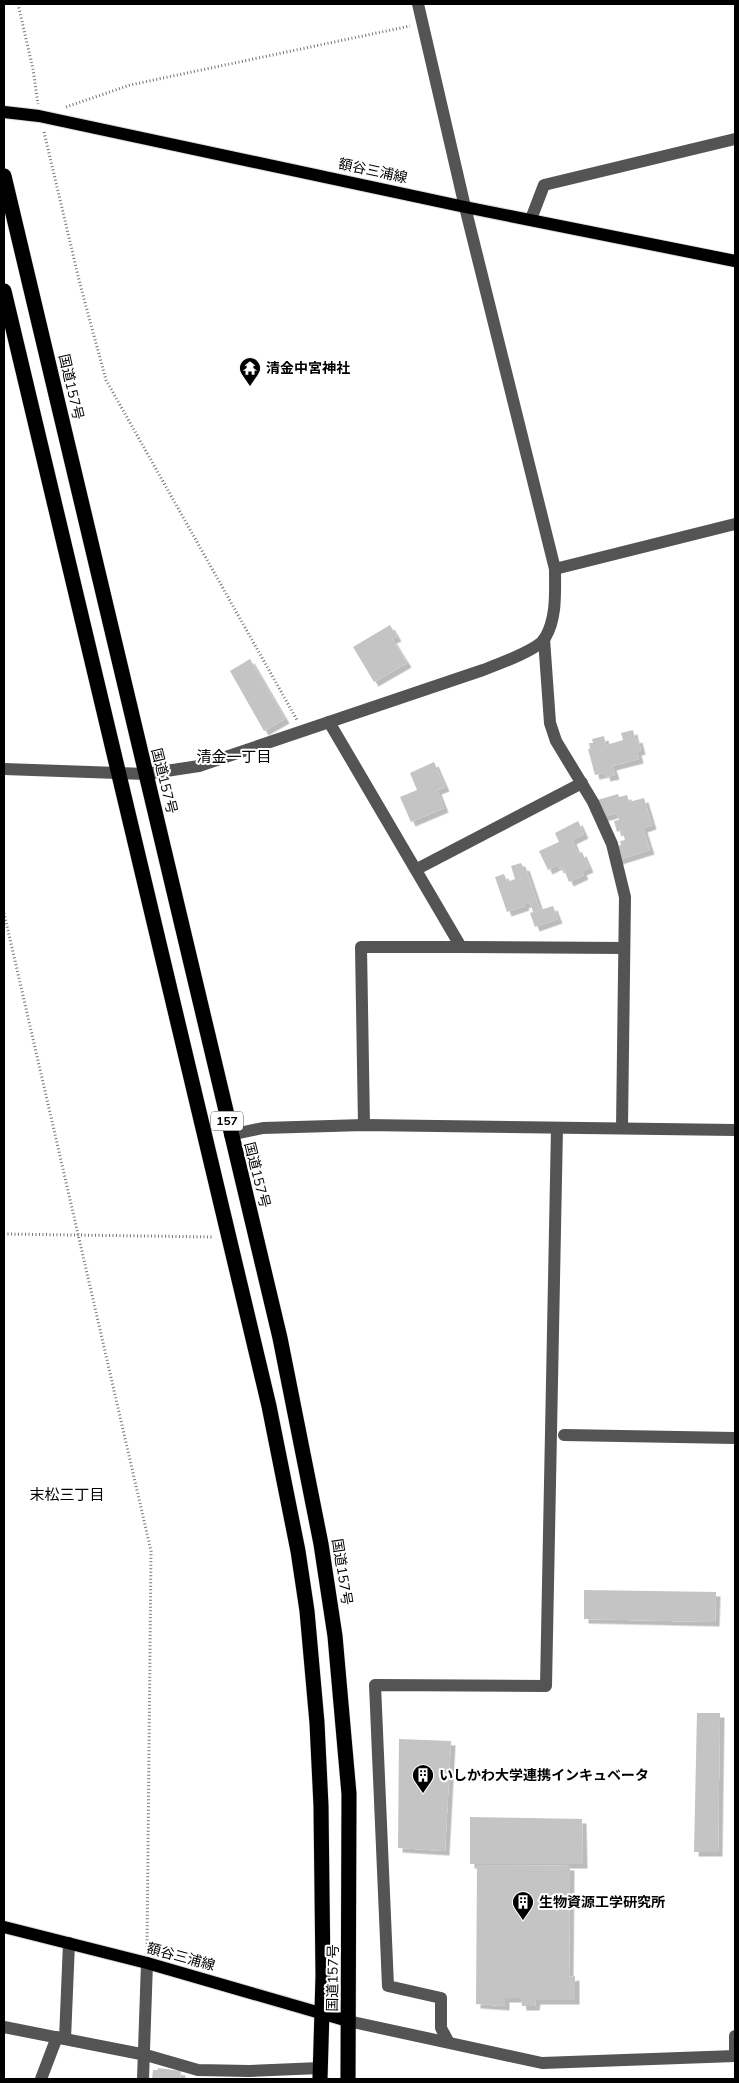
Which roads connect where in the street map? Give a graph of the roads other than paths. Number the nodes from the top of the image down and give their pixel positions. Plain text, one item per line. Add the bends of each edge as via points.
1 (418, 4) edge
2 (4, 112) edge
3 (735, 139) edge
4 (4, 176) edge
5 (465, 207) junction
6 (531, 219) junction
7 (735, 261) edge
8 (4, 291) edge
9 (735, 524) edge
10 (555, 569) junction
11 (544, 639) junction
12 (329, 722) junction
13 (4, 769) edge
14 (118, 772) junction
15 (146, 774) junction
16 (582, 783) junction
17 (417, 869) junction
18 (461, 946) junction
19 (624, 948) junction
20 (364, 1125) junction
21 (557, 1128) junction
22 (622, 1128) junction
23 (735, 1130) edge
24 (230, 1135) junction
25 (564, 1434) dead end
26 (735, 1438) edge
27 (4, 1927) edge
28 (69, 1943) junction
29 (147, 1963) junction
30 (322, 2012) junction
31 (348, 2021) junction
32 (4, 2027) edge
33 (735, 2036) edge
34 (61, 2038) junction
35 (448, 2041) junction
36 (146, 2055) junction
37 (735, 2056) edge
38 (320, 2074) edge
39 (249, 2075) edge
40 (41, 2079) edge
41 (144, 2079) edge
42 (348, 2079) edge

1 - 5 street
2 - 5 main road, 額谷三浦線 via 39,116
3 - 6 street via 544,185
4 - 15 highway, 国道157号 / 157
5 - 6 main road, 額谷三浦線
5 - 10 street
6 - 7 main road, 額谷三浦線
8 - 14 highway, 国道157号 / 157
9 - 10 street
10 - 11 street via 555,608
11 - 12 street via 523,653 483,670
11 - 16 street via 550,723 556,741
12 - 15 street via 199,766
12 - 17 street
13 - 14 street
14 - 15 street
14 - 30 highway, 国道157号 / 157 via 229,1237 297,1543 317,1723 321,1806
15 - 24 highway, 国道157号 / 157
16 - 17 street
16 - 19 street via 612,844 625,897
17 - 18 street
18 - 19 street
18 - 20 street via 361,946
19 - 22 street
20 - 21 street
20 - 24 street via 263,1128
21 - 22 street
21 - 35 street via 546,1686 374,1685 388,1986 441,1998 441,2028
22 - 23 street
24 - 31 highway, 国道157号 / 157 via 284,1357 321,1544 335,1636 349,1794
25 - 26 street
27 - 28 main road, 額谷三浦線
28 - 29 main road, 額谷三浦線
28 - 34 street
29 - 30 main road, 額谷三浦線
29 - 36 street
30 - 31 main road, 額谷三浦線
30 - 38 highway, 国道157号 / 157
31 - 35 street
31 - 42 highway, 国道157号 / 157
32 - 34 street
33 - 37 street
34 - 36 street
34 - 40 street
35 - 37 street via 542,2063
36 - 39 street via 198,2070
36 - 41 street
38 - 39 street

